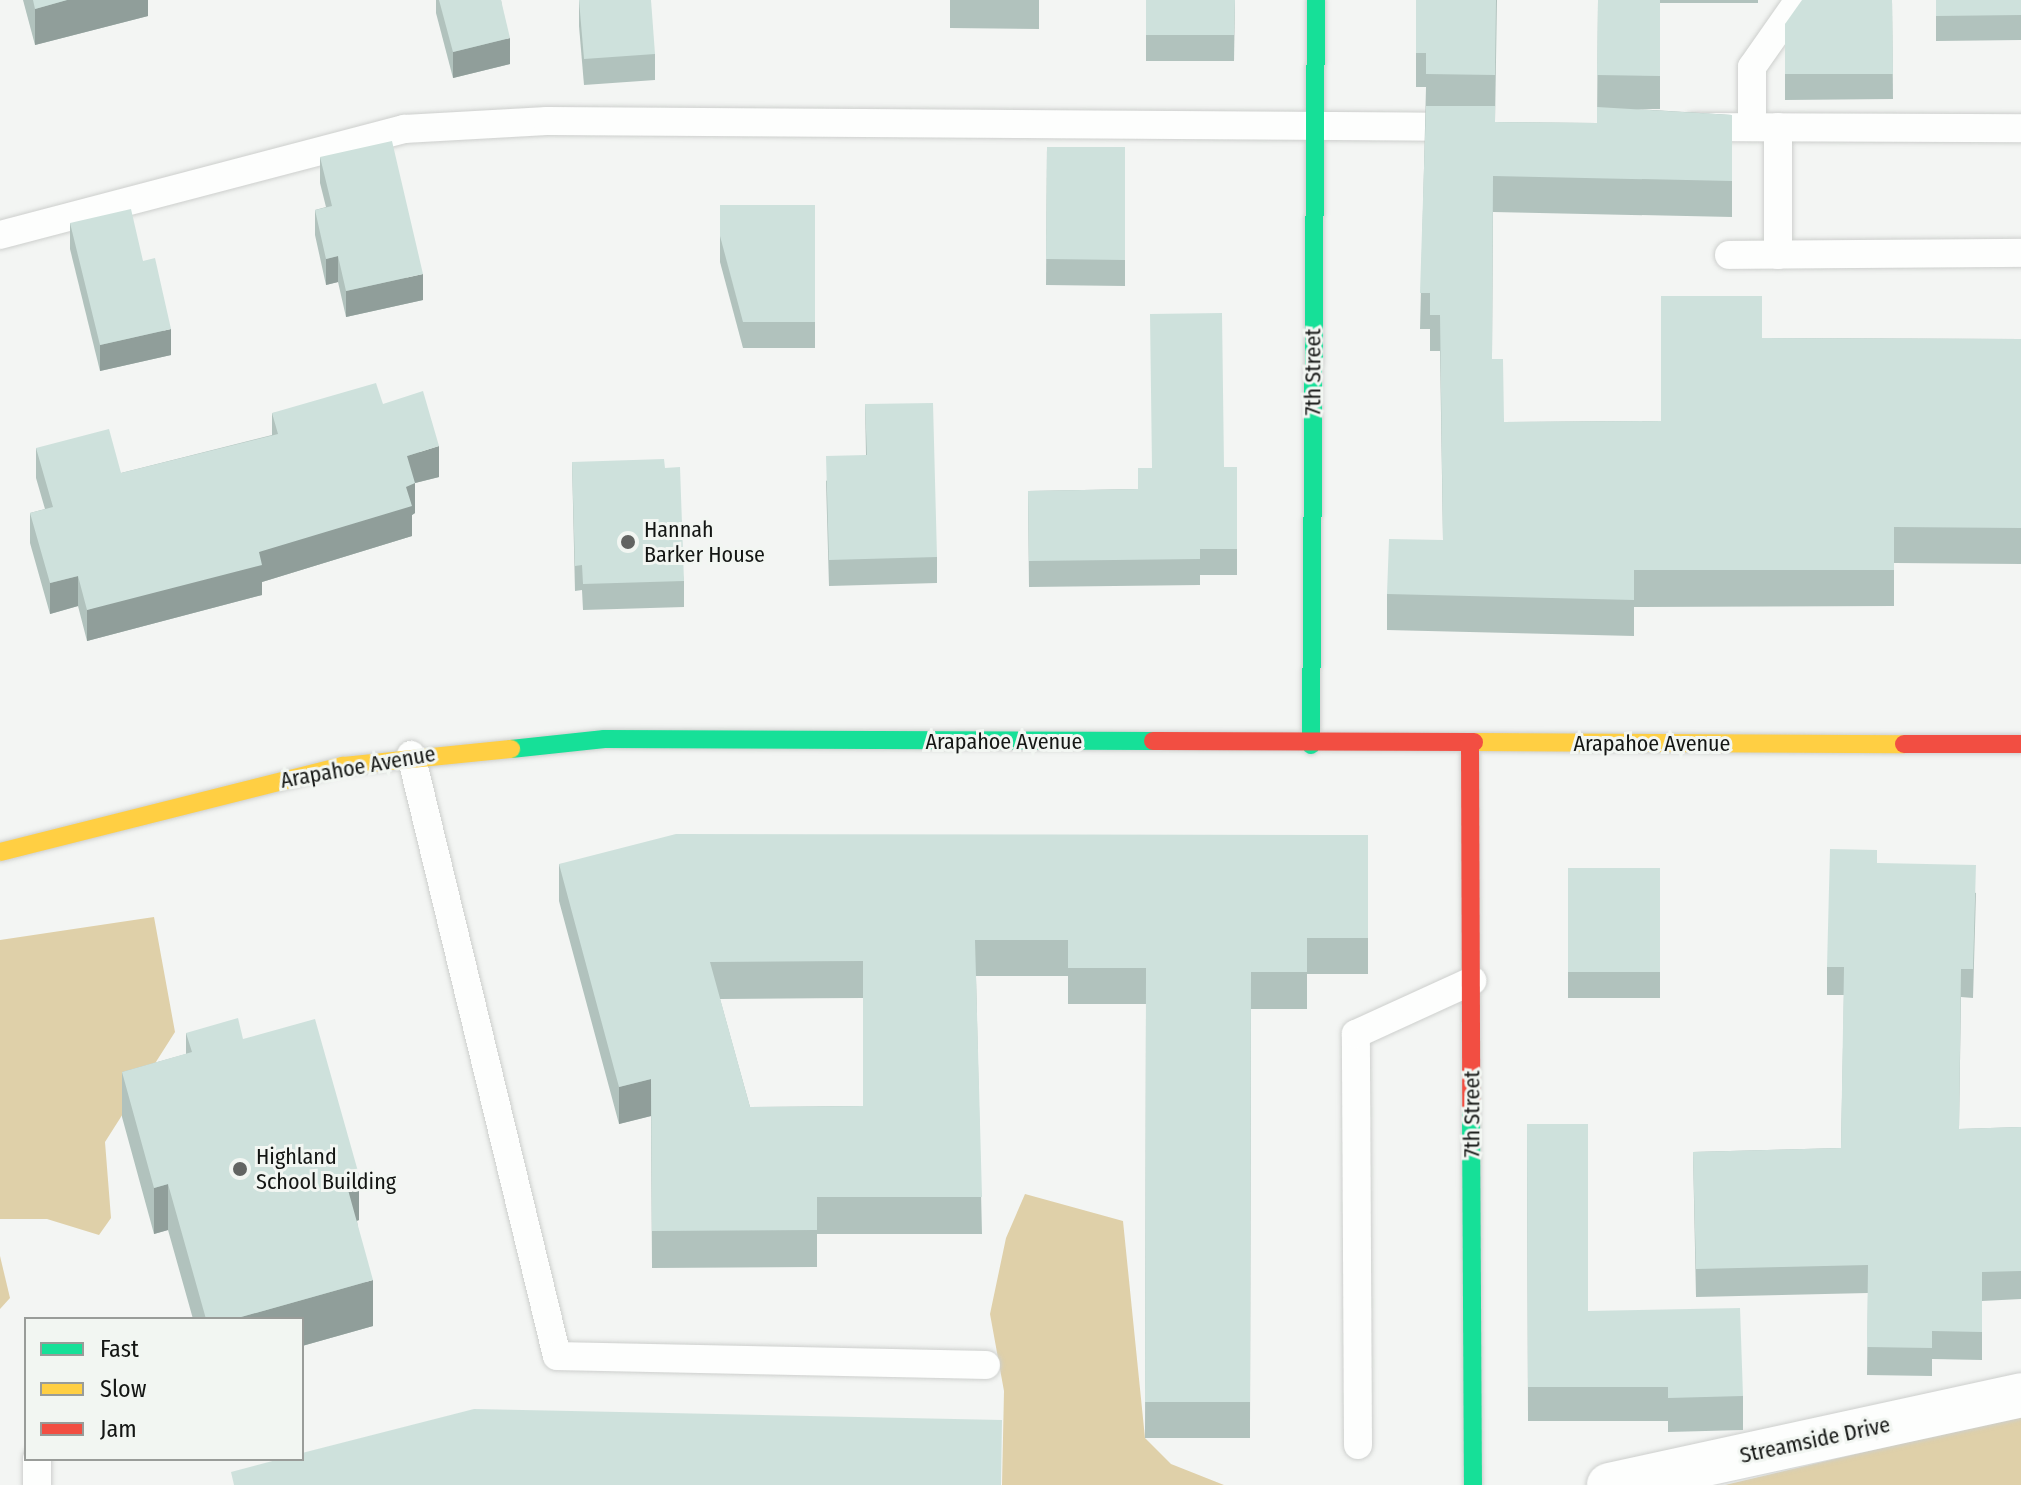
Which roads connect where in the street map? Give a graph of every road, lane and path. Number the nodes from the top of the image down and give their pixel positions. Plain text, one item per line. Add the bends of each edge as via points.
1 (1316, 0) edge
2 (1799, 0) edge
3 (1315, 127) junction
4 (1487, 127) edge
5 (1659, 127) edge
6 (1765, 127) junction
7 (2021, 128) edge
8 (0, 235) edge
9 (2021, 253) edge
10 (1729, 255) dead end
11 (1778, 255) junction
12 (1470, 744) junction
13 (2021, 744) edge
14 (1311, 745) junction
15 (411, 755) junction
16 (0, 852) edge
17 (1472, 981) junction
18 (986, 1365) dead end
19 (2021, 1395) edge
20 (1358, 1445) dead end
21 (37, 1461) edge
22 (37, 1485) edge
23 (1473, 1485) edge
24 (1609, 1485) edge

1 - 3 street, 7th Street
2 - 6 lane via 1752,67
3 - 4 lane
3 - 8 lane via 547,121 404,129
3 - 14 street, 7th Street
5 - 6 lane
6 - 7 lane
6 - 11 lane
9 - 11 lane
10 - 11 lane
12 - 13 street, Arapahoe Avenue
12 - 14 street, Arapahoe Avenue
12 - 17 street, 7th Street
14 - 15 street, Arapahoe Avenue via 604,739
15 - 16 street, Arapahoe Avenue
15 - 18 lane via 557,1356
17 - 20 lane via 1356,1034
17 - 23 street, 7th Street
19 - 24 street, Streamside Drive
21 - 22 lane

